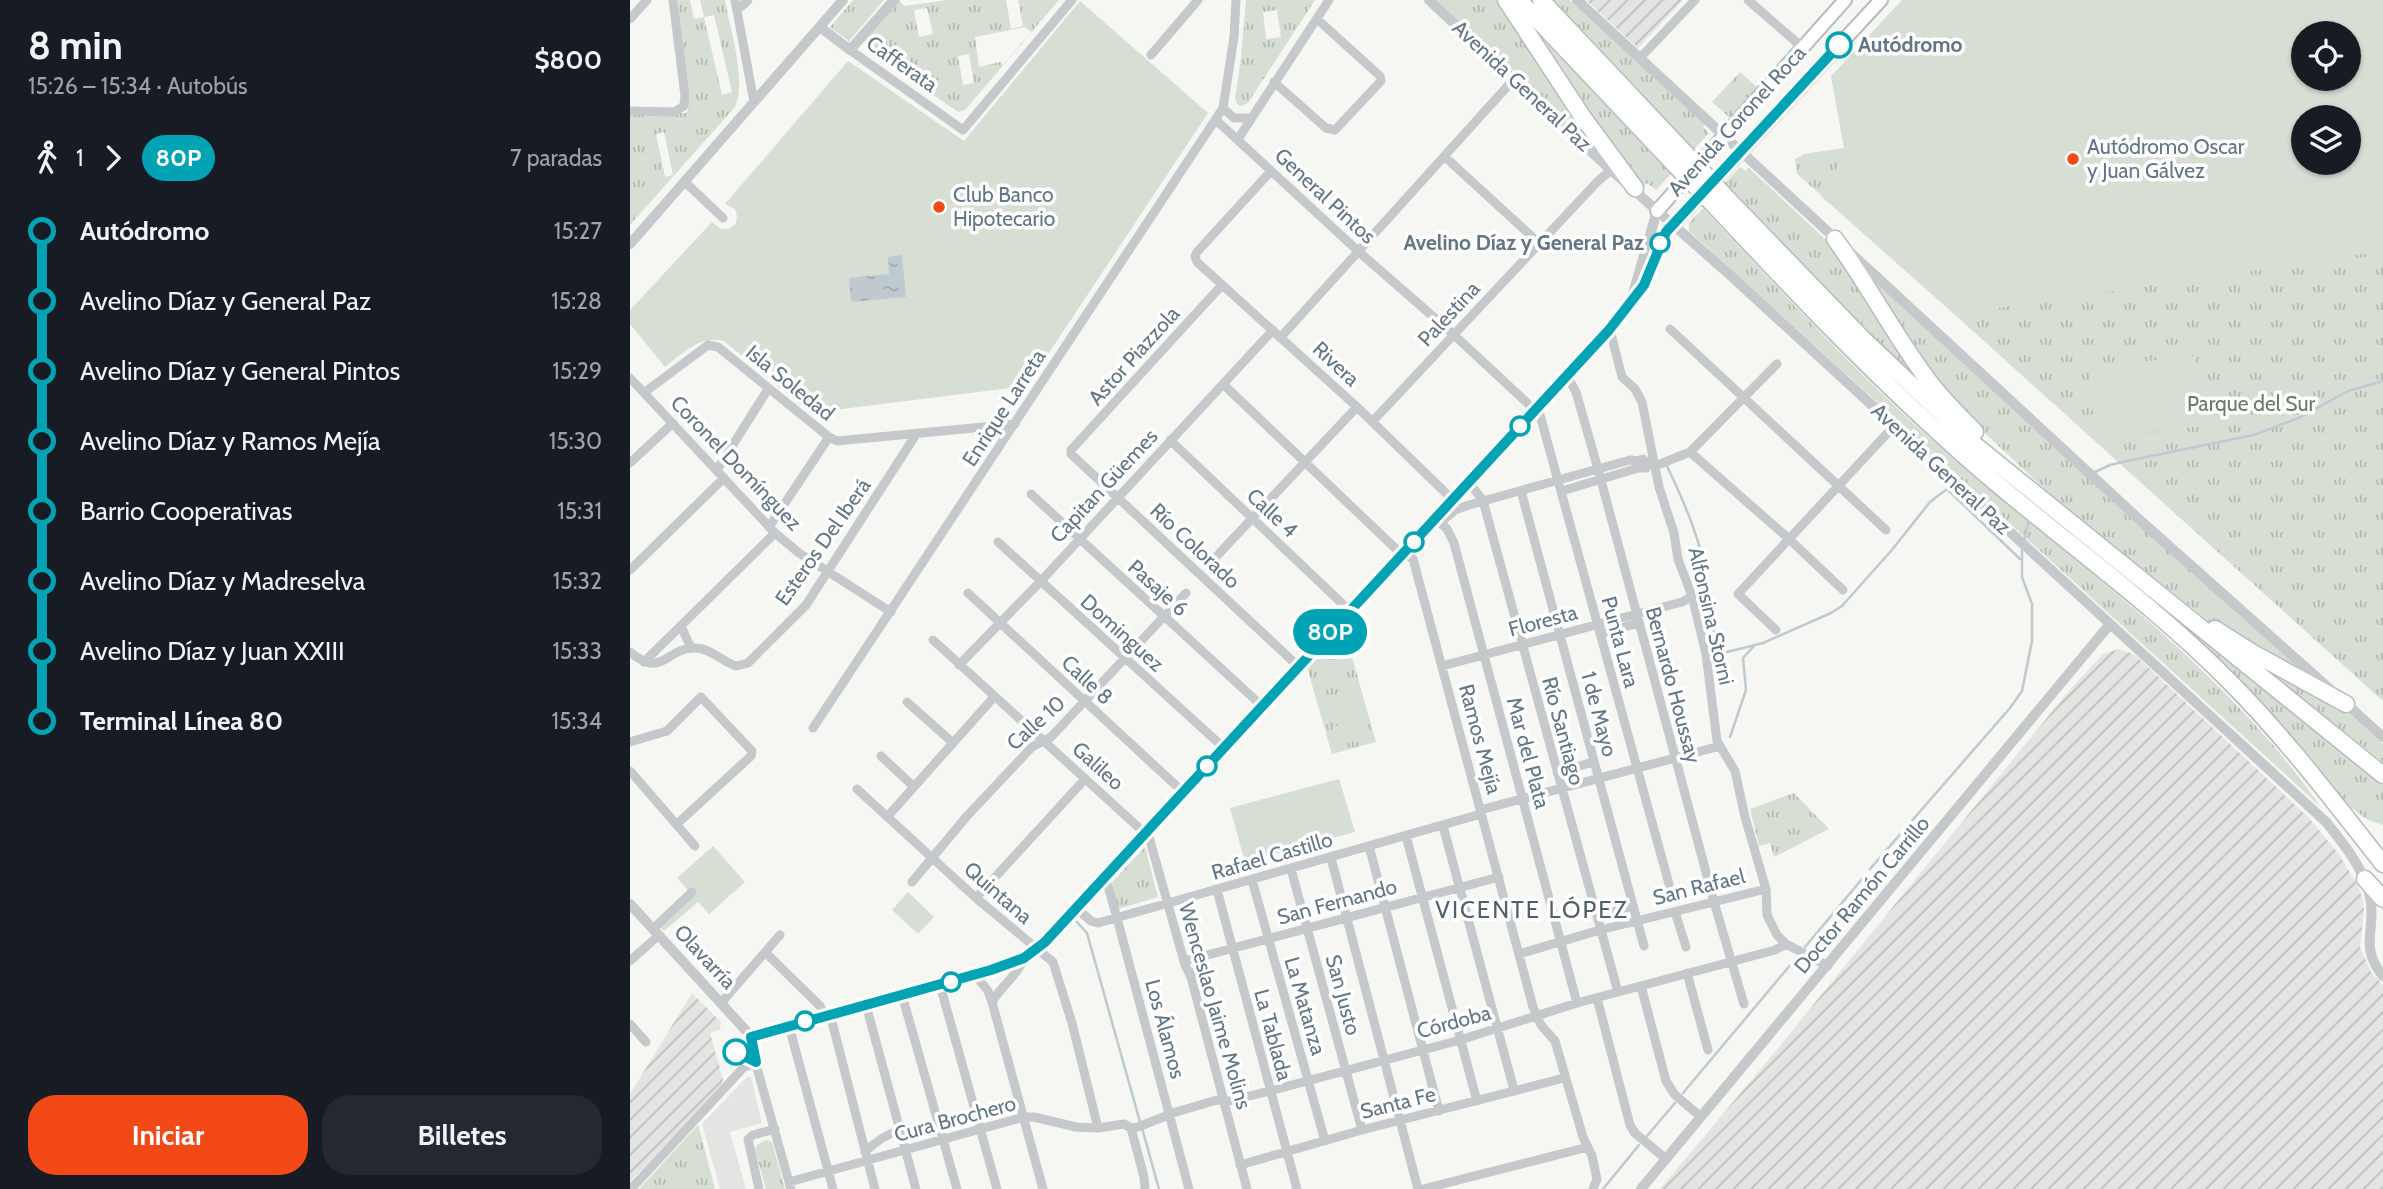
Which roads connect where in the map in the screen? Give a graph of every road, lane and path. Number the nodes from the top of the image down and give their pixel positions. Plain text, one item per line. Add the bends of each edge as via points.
1 (647, 0) edge
2 (673, 0) edge
3 (747, 0) edge
4 (843, 0) edge
5 (894, 0) edge
6 (1072, 0) edge
7 (1198, 0) edge
8 (1236, 0) edge
9 (1329, 0) edge
10 (1429, 0) edge
11 (1506, 0) edge
12 (1520, 0) edge
13 (1541, 0) edge
14 (1577, 0) edge
15 (1696, 0) edge
16 (1748, 0) edge
17 (1845, 0) edge
18 (1881, 0) edge
19 (735, 4) edge
20 (630, 19) edge
21 (1317, 19) junction
22 (820, 27) junction
23 (1802, 47) junction
24 (850, 50) junction
25 (1151, 55) dead end
26 (1640, 58) junction
27 (1514, 79) junction
28 (1274, 82) junction
29 (754, 102) junction
30 (1223, 108) junction
31 (630, 111) edge
32 (1250, 118) junction
33 (1216, 120) junction
34 (1724, 134) junction
35 (1238, 139) junction
36 (1742, 150) junction
37 (1445, 158) junction
38 (1680, 159) junction
39 (1611, 170) junction
40 (1270, 171) junction
41 (686, 183) junction
42 (1635, 188) junction
43 (1657, 211) junction
44 (723, 218) dead end
45 (1672, 226) junction
46 (1835, 239) junction
47 (630, 244) edge
48 (1540, 244) junction
49 (1358, 251) junction
50 (1222, 285) junction
51 (1627, 309) junction
52 (1670, 329) dead end
53 (1609, 330) junction
54 (1277, 333) junction
55 (1453, 334) junction
56 (1777, 364) dead end
57 (1566, 376) junction
58 (630, 378) edge
59 (1223, 384) junction
60 (768, 389) junction
61 (645, 392) junction
62 (1743, 397) junction
63 (1357, 407) junction
64 (1536, 410) junction
65 (1372, 422) junction
66 (673, 423) junction
67 (1015, 424) junction
68 (1894, 426) junction
69 (917, 433) junction
70 (829, 437) junction
71 (1170, 440) junction
72 (1071, 450) joint
73 (1690, 452) junction
74 (630, 463) edge
75 (1305, 464) junction
76 (1639, 466) junction
77 (1655, 466) junction
78 (1598, 469) junction
79 (721, 474) junction
80 (1657, 479) junction
81 (1559, 480) junction
82 (1601, 481) junction
83 (1469, 482) junction
84 (1839, 485) junction
85 (1521, 491) junction
86 (1562, 491) junction
87 (1031, 494) dead end
88 (1117, 497) junction
89 (1453, 500) junction
90 (1483, 501) junction
91 (2030, 501) junction
92 (1252, 519) junction
93 (1439, 520) junction
94 (772, 530) junction
95 (1886, 530) dead end
96 (1788, 538) junction
97 (1079, 540) junction
98 (998, 542) dead end
99 (1404, 553) junction
100 (1213, 560) dead end
101 (630, 570) edge
102 (828, 573) junction
103 (1040, 582) junction
104 (1843, 590) dead end
105 (968, 593) dead end
106 (1186, 593) dead end
107 (1692, 596) junction
108 (891, 611) junction
109 (1350, 611) junction
110 (2180, 612) junction
111 (1164, 617) junction
112 (1637, 619) junction
113 (1000, 623) junction
114 (2110, 624) junction
115 (681, 625) junction
116 (1599, 629) junction
117 (1776, 630) dead end
118 (1559, 635) junction
119 (933, 640) dead end
120 (1522, 645) junction
121 (691, 648) junction
122 (630, 652) edge
123 (1483, 655) junction
124 (1126, 659) junction
125 (643, 663) junction
126 (960, 665) junction
127 (1443, 666) junction
128 (1298, 667) junction
129 (994, 697) junction
130 (907, 702) dead end
131 (1085, 702) junction
132 (2346, 704) junction
133 (1262, 706) junction
134 (813, 728) dead end
135 (2383, 737) edge
136 (1043, 741) junction
137 (630, 742) edge
138 (952, 742) junction
139 (1720, 746) junction
140 (1224, 748) junction
141 (881, 756) dead end
142 (1675, 759) junction
143 (1593, 762) junction
144 (1636, 769) junction
145 (630, 771) edge
146 (1557, 773) junction
147 (2383, 775) edge
148 (1085, 779) junction
149 (1598, 779) junction
150 (913, 786) junction
151 (857, 789) dead end
152 (1561, 789) junction
153 (1183, 792) junction
154 (1522, 799) junction
155 (1480, 812) junction
156 (888, 816) junction
157 (677, 824) junction
158 (1443, 826) junction
159 (1146, 833) junction
160 (1406, 836) junction
161 (695, 846) dead end
162 (1369, 846) junction
163 (932, 858) junction
164 (1331, 858) junction
165 (2383, 864) edge
166 (1291, 869) junction
167 (1499, 877) junction
168 (1104, 879) junction
169 (2365, 879) junction
170 (1252, 880) junction
171 (912, 882) dead end
172 (1669, 884) dead end
173 (1460, 887) junction
174 (1766, 889) junction
175 (1217, 890) junction
176 (692, 892) dead end
177 (1423, 897) junction
178 (976, 898) junction
179 (2383, 899) edge
180 (1714, 902) junction
181 (630, 904) edge
182 (1169, 904) junction
183 (1633, 906) junction
184 (1076, 908) junction
185 (1384, 908) junction
186 (1675, 912) junction
187 (1597, 916) junction
188 (1117, 918) junction
189 (1347, 918) junction
190 (1638, 921) junction
191 (1307, 929) junction
192 (1600, 930) junction
193 (656, 932) junction
194 (780, 935) dead end
195 (1268, 939) junction
196 (1561, 942) junction
197 (1786, 944) junction
198 (1644, 946) dead end
199 (1686, 947) dead end
200 (1232, 948) junction
201 (1037, 949) junction
202 (766, 953) junction
203 (1519, 954) junction
204 (1024, 958) junction
205 (1196, 958) junction
206 (630, 961) edge
207 (1185, 961) junction
208 (1731, 961) junction
209 (1828, 966) junction
210 (1688, 973) junction
211 (975, 975) junction
212 (2383, 976) edge
213 (1191, 977) junction
214 (940, 985) junction
215 (1642, 986) junction
216 (1618, 992) junction
217 (902, 995) junction
218 (1597, 998) junction
219 (992, 1002) junction
220 (721, 1003) junction
221 (1577, 1003) junction
222 (1744, 1004) dead end
223 (866, 1005) junction
224 (828, 1015) junction
225 (1535, 1015) junction
226 (630, 1024) edge
227 (789, 1026) junction
228 (1499, 1028) junction
229 (751, 1037) junction
230 (1460, 1040) junction
231 (646, 1042) dead end
232 (1421, 1049) junction
233 (1708, 1050) dead end
234 (1384, 1059) junction
235 (756, 1062) junction
236 (1346, 1070) junction
237 (1564, 1078) junction
238 (1308, 1080) junction
239 (1514, 1090) junction
240 (1270, 1091) junction
241 (1223, 1101) junction
242 (1477, 1101) junction
243 (1439, 1111) junction
244 (1170, 1114) junction
245 (1024, 1117) junction
246 (1701, 1117) junction
247 (1400, 1122) junction
248 (1138, 1127) junction
249 (1098, 1128) junction
250 (775, 1129) junction
251 (900, 1129) junction
252 (981, 1129) junction
253 (1362, 1130) junction
254 (943, 1135) junction
255 (1325, 1141) junction
256 (1588, 1147) junction
257 (906, 1150) junction
258 (1287, 1152) junction
259 (866, 1156) junction
260 (1666, 1159) junction
261 (1240, 1165) junction
262 (828, 1171) junction
263 (790, 1185) edge
264 (631, 1189) edge
265 (759, 1189) edge
266 (833, 1189) edge
267 (875, 1189) edge
268 (916, 1189) edge
269 (957, 1189) edge
270 (998, 1189) edge
271 (1043, 1189) edge
272 (1144, 1189) edge
273 (1189, 1189) edge
274 (1247, 1189) edge
275 (1297, 1189) edge
276 (1418, 1189) edge
277 (1423, 1189) edge
278 (1593, 1189) edge
279 (1641, 1189) edge

1 - 20 street
2 - 31 street via 684,106 678,111
3 - 19 street via 742,6
4 - 22 street
5 - 24 street
6 - 24 street, Cafferata via 963,130
7 - 25 street
8 - 30 street
9 - 21 street
10 - 27 street, Avenida General Paz
11 - 42 highway
12 - 38 highway, Avenida General Paz
13 - 38 highway, Avenida General Paz
14 - 26 street
15 - 26 street
16 - 23 street
17 - 23 main road, Avenida Coronel Roca
18 - 36 main road, Avenida Coronel Roca
19 - 29 street
21 - 28 street
21 - 28 street via 1380,76 1378,85 1339,128 1330,130
22 - 24 street, Cafferata
22 - 29 street
23 - 34 main road, Avenida Coronel Roca
26 - 34 street
27 - 37 street, Capitan Güemes
27 - 39 street, Avenida General Paz
28 - 32 street
29 - 41 street
30 - 32 street via 1234,118
30 - 33 street, Enrique Larreta
32 - 35 street
33 - 35 street, General Pintos
33 - 67 street, Enrique Larreta
34 - 36 street
34 - 43 main road, Avenida Coronel Roca
35 - 40 street, General Pintos
36 - 45 main road, Avenida Coronel Roca
36 - 46 street
37 - 48 street
37 - 49 street, Capitan Güemes
38 - 91 highway, Avenida General Paz, bridge via 1868,366 1975,465
39 - 42 street, Avenida General Paz
39 - 48 street, Palestina
40 - 49 street, General Pintos
40 - 50 street, Rivera via 1195,256
41 - 44 street
41 - 47 street
42 - 43 street, Avenida General Paz
43 - 45 street, Avenida General Paz
43 - 51 street
45 - 51 street via 1662,238 1644,285
45 - 68 street, Avenida General Paz
46 - 91 highway via 1933,387
46 - 132 street
48 - 55 street, Palestina
49 - 54 street, Capitan Güemes
49 - 55 street, General Pintos
50 - 54 street, Rivera
50 - 72 street, Astor Piazzola
51 - 53 street
52 - 62 street
53 - 57 street
53 - 77 street, Alfonsina Storni via 1622,377 1639,395
54 - 59 street, Capitan Güemes
54 - 63 street, Rivera
55 - 64 street, General Pintos
55 - 65 street, Palestina
56 - 62 street
57 - 64 street
57 - 78 street, Bernardo Houssay via 1576,392
58 - 61 street, Coronel Domínguez
59 - 71 street, Capitan Güemes
59 - 75 street, Ramos Mejía
60 - 61 street, Isla Soledad via 718,347 708,345
60 - 70 street, Isla Soledad
60 - 79 street
61 - 66 street, Coronel Domínguez
62 - 73 street
62 - 84 street
63 - 65 street, Rivera
63 - 75 street
64 - 81 street, Punta Lara
64 - 83 street
65 - 89 street, Rivera
66 - 74 street
66 - 79 street, Coronel Domínguez
67 - 69 street, Isla Soledad
67 - 108 street, Enrique Larreta
68 - 84 street
68 - 114 street, Avenida General Paz
69 - 70 street, Isla Soledad via 844,442
69 - 102 street, Esteros Del Iberá
70 - 94 street
71 - 88 street, Capitan Güemes
71 - 92 street, Calle 4
72 - 88 street, Río Colorado via 1072,457
73 - 77 street
73 - 96 street
75 - 92 street
75 - 99 street, Ramos Mejía
76 - 78 street via 1630,460
76 - 80 street
76 - 82 street
77 - 80 street, Alfonsina Storni
78 - 81 street
78 - 82 street, Bernardo Houssay
79 - 94 street, Coronel Domínguez
79 - 101 street
80 - 107 street, Alfonsina Storni
81 - 85 street
81 - 86 street, Punta Lara
82 - 86 street
82 - 112 street, Bernardo Houssay
83 - 89 street
83 - 90 street, Río Santiago
84 - 95 street
84 - 96 street
85 - 90 street
85 - 118 street, 1 de Mayo
86 - 116 street, Punta Lara
87 - 97 street, Pasaje 6
88 - 97 street, Capitan Güemes
88 - 128 street, Río Colorado
89 - 93 street
90 - 93 street
90 - 120 street, Río Santiago
91 - 110 highway, Avenida General Paz
91 - 165 highway, Avenida General Paz via 2058,533 2164,620 2232,684
92 - 100 street
92 - 109 street, Calle 4
93 - 99 street
93 - 123 street, Mar del Plata via 1454,543
94 - 102 street, Coronel Domínguez
94 - 115 street
96 - 104 street
96 - 117 street via 1738,594
97 - 103 street, Capitan Güemes
97 - 111 street, Pasaje 6
98 - 103 street, Dominguez
99 - 109 street
99 - 127 street, Ramos Mejía via 1416,565
102 - 108 street, Coronel Domínguez
102 - 121 street, Esteros Del Iberá via 806,605 748,663 736,666
103 - 113 street, Capitan Güemes
103 - 124 street, Dominguez
105 - 113 street, Calle 8
106 - 111 street, Calle 10
107 - 112 street
107 - 139 street, Alfonsina Storni
108 - 134 street, Enrique Larreta
109 - 128 street
110 - 132 highway
110 - 147 highway, Avenida General Paz
111 - 124 street, Calle 10
111 - 133 street, Pasaje 6
112 - 116 street, Floresta
112 - 142 street, Bernardo Houssay
113 - 126 street, Capitan Güemes
113 - 131 street, Calle 8
114 - 169 street, Avenida General Paz via 2312,807 2340,838
114 - 209 street, Doctor Ramón Carrillo
115 - 121 street
115 - 125 street
116 - 118 street, Floresta
116 - 144 street, Punta Lara
118 - 120 street, Floresta
118 - 143 street, 1 de Mayo
119 - 126 street, Galileo
120 - 123 street, Floresta
120 - 146 street, Río Santiago
121 - 125 street via 657,663
122 - 125 street
123 - 127 street, Floresta
123 - 154 street, Mar del Plata
124 - 131 street, Calle 10
124 - 140 street, Dominguez
126 - 129 street, Galileo
127 - 155 street, Ramos Mejía
128 - 133 street
129 - 136 street, Galileo
129 - 138 street
130 - 138 street
131 - 136 street, Calle 10
131 - 153 street, Calle 8
132 - 135 street
133 - 140 street
136 - 148 street, Galileo
136 - 163 street, Calle 10 via 1032,747
137 - 157 street via 667,731 703,697 752,751
138 - 150 street
139 - 142 street, Rafael Castillo
139 - 174 street, Alfonsina Storni via 1735,771
140 - 153 street
141 - 150 street
142 - 144 street, Rafael Castillo
142 - 180 street, Bernardo Houssay
143 - 146 street
143 - 149 street, 1 de Mayo
144 - 149 street, Rafael Castillo
144 - 172 street, Punta Lara
145 - 157 street
146 - 152 street, Río Santiago
148 - 159 street, Galileo
148 - 178 street
149 - 152 street, Rafael Castillo
149 - 183 street, 1 de Mayo
150 - 156 street
151 - 156 street, Quintana
152 - 154 street, Rafael Castillo
152 - 187 street, Río Santiago
153 - 159 street
154 - 155 street, Rafael Castillo
154 - 196 street, Mar del Plata
155 - 158 street, Rafael Castillo
155 - 167 street, Ramos Mejía
156 - 163 street, Quintana
157 - 161 street
158 - 160 street, Rafael Castillo
158 - 173 street
159 - 168 street
159 - 182 street, Wenceslao Jaime Molins
160 - 162 street, Rafael Castillo
160 - 177 street
162 - 164 street, Rafael Castillo
162 - 185 street
163 - 171 street, Calle 10
163 - 178 street, Quintana
164 - 166 street, Rafael Castillo
164 - 189 street
166 - 170 street, Rafael Castillo
166 - 191 street, San Justo
167 - 173 street, San Fernando
167 - 203 street, Ramos Mejía
168 - 184 street
168 - 188 street, Los Álamos
169 - 179 highway
169 - 212 street, Avenida General Paz via 2371,905 2369,949
170 - 175 street, Rafael Castillo
170 - 195 street, La Matanza
173 - 177 street, San Fernando
173 - 228 street
174 - 180 street, San Rafael
174 - 197 street, Alfonsina Storni via 1767,915
175 - 182 street, Rafael Castillo
175 - 200 street, La Tablada
176 - 193 street
177 - 185 street, San Fernando
177 - 230 street
178 - 201 street, Quintana
180 - 186 street, San Rafael
180 - 208 street, Bernardo Houssay
181 - 193 street, Olavarría
182 - 188 street, Rafael Castillo
182 - 207 street, Wenceslao Jaime Molins
183 - 187 street
183 - 190 street, 1 de Mayo
184 - 188 street, Rafael Castillo via 1094,922
184 - 201 street
185 - 189 street, San Fernando
185 - 232 street
186 - 190 street, San Rafael
186 - 199 street
187 - 192 street, Río Santiago
188 - 244 street, Los Álamos
189 - 191 street, San Fernando
189 - 234 street
190 - 192 street, San Rafael
190 - 198 street, 1 de Mayo
191 - 195 street, San Fernando
191 - 236 street, San Justo
192 - 196 street, San Rafael
192 - 216 street, Río Santiago
193 - 206 street
193 - 220 street, Olavarría
194 - 202 street
195 - 200 street, San Fernando
195 - 238 street, La Matanza
196 - 203 street, San Rafael
196 - 221 street, Mar del Plata
197 - 208 street, Córdoba
197 - 209 street, Alfonsina Storni
200 - 205 street, San Fernando
200 - 240 street, La Tablada
201 - 204 street
201 - 249 street, Quintana via 1056,969
202 - 220 street
202 - 224 street
203 - 225 street, Ramos Mejía
204 - 211 street
204 - 219 street
205 - 207 street, San Fernando
205 - 213 street via 1198,968
207 - 213 street, Wenceslao Jaime Molins
208 - 210 street, Córdoba
208 - 222 street, Bernardo Houssay
209 - 246 street, Doctor Ramón Carrillo
210 - 215 street, Córdoba
210 - 233 street
211 - 214 street
211 - 219 street
213 - 241 street, Wenceslao Jaime Molins
214 - 217 street
214 - 252 street
215 - 216 street, Córdoba
215 - 246 street via 1667,1081 1675,1095
216 - 218 street, Córdoba
217 - 223 street
217 - 254 street
218 - 221 street, Córdoba
218 - 260 street via 1630,1125
219 - 245 street
220 - 229 street, Olavarría
221 - 225 street, Córdoba
223 - 224 street
223 - 251 street
224 - 227 street
224 - 259 street
225 - 228 street, Córdoba
225 - 237 street, Ramos Mejía via 1555,1041
226 - 231 street
227 - 229 street
227 - 262 street
228 - 230 street, Córdoba
228 - 239 street
229 - 235 street
230 - 232 street, Córdoba
230 - 242 street
232 - 234 street, Córdoba
232 - 243 street
234 - 236 street, Córdoba
234 - 247 street
235 - 250 street
235 - 264 street via 744,1067
236 - 238 street, Córdoba
236 - 253 street, San Justo
237 - 239 street, Santa Fe
237 - 256 street, Ramos Mejía
238 - 240 street, Córdoba
238 - 255 street, La Matanza
239 - 242 street, Santa Fe
240 - 241 street, Córdoba
240 - 258 street, La Tablada
241 - 244 street, Córdoba
241 - 261 street, Wenceslao Jaime Molins
242 - 243 street, Santa Fe
243 - 247 street, Santa Fe
244 - 248 street, Córdoba
244 - 273 street, Los Álamos
245 - 249 street, Cura Brochero
245 - 252 street, Cura Brochero
245 - 271 street
246 - 260 street, Doctor Ramón Carrillo
247 - 253 street, Santa Fe
247 - 276 street
248 - 249 street, Cura Brochero
248 - 272 street
250 - 263 street
250 - 265 street via 748,1139
251 - 254 street via 930,1129
251 - 257 street
251 - 259 street via 884,1136
252 - 254 street, Cura Brochero
252 - 270 street
253 - 255 street, Santa Fe
254 - 257 street, Cura Brochero
254 - 269 street
255 - 258 street, Santa Fe
256 - 277 street
256 - 278 street, Ramos Mejía via 1597,1179
257 - 259 street, Cura Brochero
257 - 268 street
258 - 261 street, Santa Fe
258 - 275 street, La Tablada
259 - 262 street, Cura Brochero
259 - 267 street
260 - 279 street, Doctor Ramón Carrillo
261 - 274 street, Wenceslao Jaime Molins
262 - 263 street, Cura Brochero
262 - 266 street

